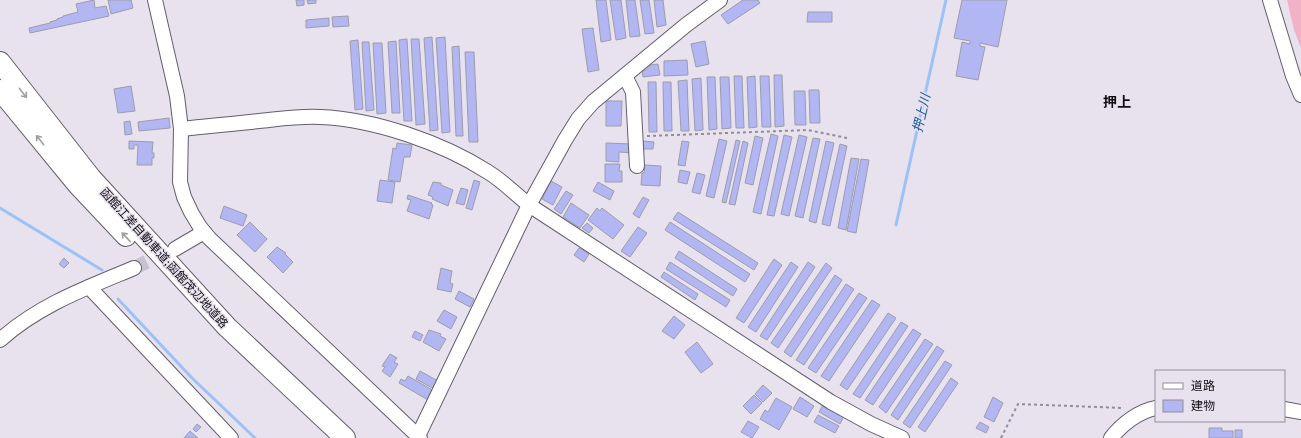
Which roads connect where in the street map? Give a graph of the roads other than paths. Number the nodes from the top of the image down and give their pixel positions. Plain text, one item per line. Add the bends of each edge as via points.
1 (155, 0) edge
2 (720, 0) edge
3 (1270, 0) edge
4 (0, 62) edge
5 (625, 76) junction
6 (0, 90) edge
7 (1301, 95) edge
8 (181, 129) junction
9 (637, 166) dead end
10 (529, 205) junction
11 (204, 232) junction
12 (175, 249) tunnel mouth
13 (134, 268) tunnel mouth
14 (89, 287) junction
15 (0, 340) edge
16 (1155, 408) edge
17 (1285, 409) edge
18 (1301, 412) edge
19 (419, 437) edge
20 (231, 438) edge
21 (336, 438) edge
22 (345, 438) edge
23 (902, 438) edge
24 (1111, 438) edge

1 - 8 street via 172,70
2 - 5 street
3 - 7 street
4 -> 22 highway, 函館江差自動車道;函館茂辺地道路 via 91,178 226,327
5 - 9 street via 633,92
5 - 10 street via 593,102 578,119
21 -> 6 highway, 函館江差自動車道;函館茂辺地道路 via 220,335 78,185
8 - 10 street via 294,117 320,117 367,123 411,136 455,154 489,173
8 - 11 street via 180,182 191,212
10 - 19 street
10 - 23 street via 832,402
11 - 12 street
11 - 19 street
13 - 14 street
14 - 15 street via 52,304 15,327
14 - 20 street
16 - 24 street via 1138,415
17 - 18 street

